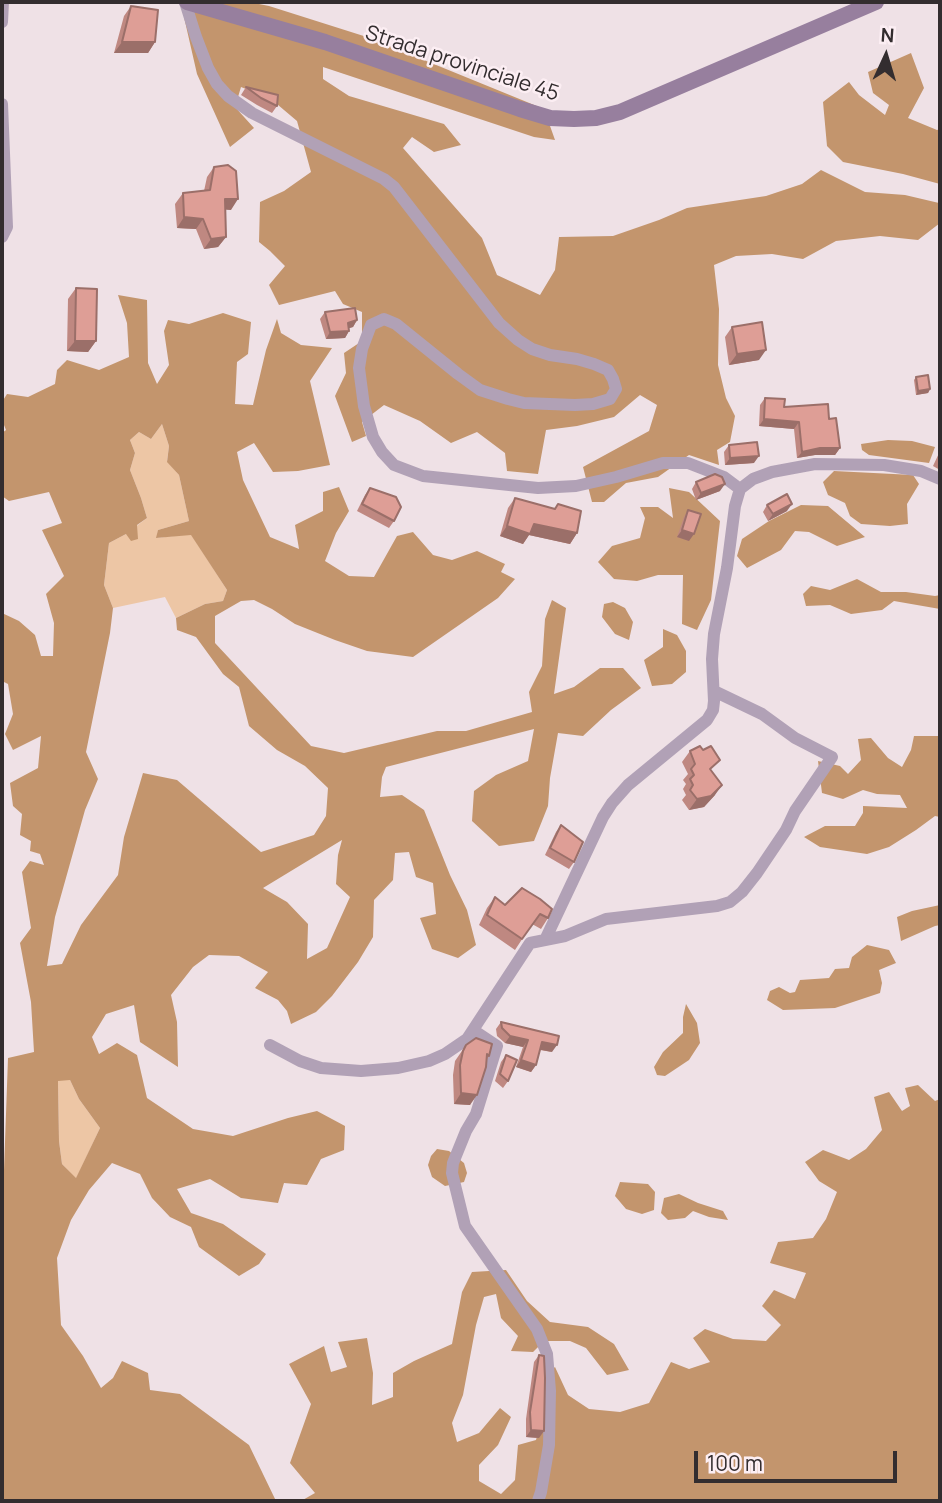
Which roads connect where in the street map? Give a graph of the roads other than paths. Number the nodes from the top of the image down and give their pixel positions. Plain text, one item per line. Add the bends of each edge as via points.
1 (3, 2) edge
2 (186, 2) edge
3 (876, 2) edge
4 (2, 22) edge
5 (2, 104) edge
6 (2, 237) edge
7 (940, 479) edge
8 (740, 489) junction
9 (714, 691) junction
10 (545, 940) junction
11 (473, 1030) junction
12 (270, 1045) dead end
13 (538, 1501) edge

1 - 4 street
2 - 3 main road, Strada provinciale 45 via 325,42 520,109 574,119 620,112
2 - 8 street via 208,68 229,96 252,113 384,179 499,323 518,340 550,355 594,364 608,370 613,379 616,389 610,399 593,404 508,399 480,390 384,319 371,325 359,368 373,437 394,465 423,476 538,488 576,486 663,463 688,463 724,477
5 - 6 street via 7,227
7 - 8 street via 884,465 815,464 772,472
8 - 9 street via 714,634
9 - 10 street via 707,720 612,803
9 - 10 street via 762,713 795,738 832,757 757,873 730,902 606,919
10 - 11 street via 530,943
11 - 12 street via 467,1039 429,1061 361,1071 321,1068
11 - 13 street via 497,1046 452,1172 465,1226 537,1329 547,1354 549,1445

